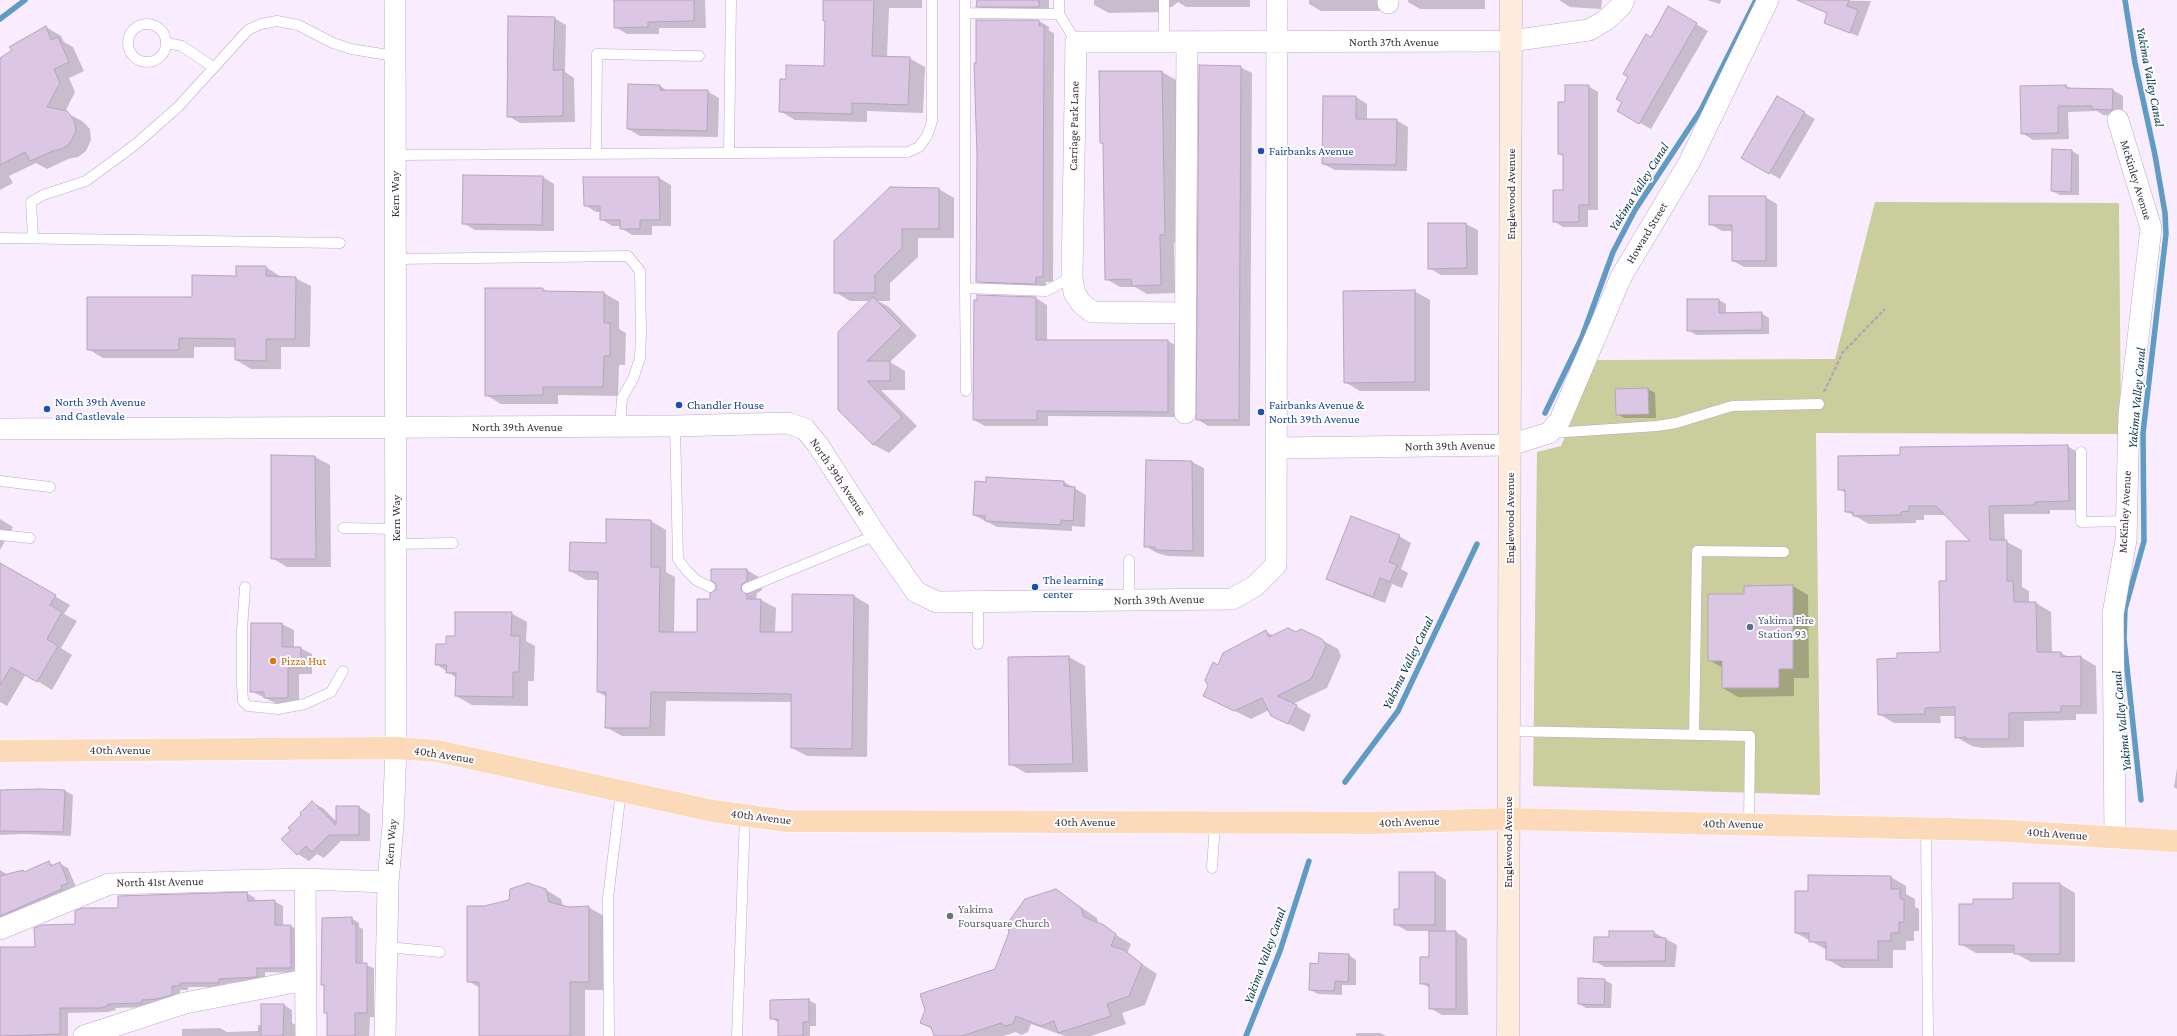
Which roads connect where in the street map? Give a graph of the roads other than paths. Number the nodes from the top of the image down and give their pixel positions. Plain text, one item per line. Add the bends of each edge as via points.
1 (395, 0) edge
2 (731, 0) edge
3 (932, 0) edge
4 (965, 0) edge
5 (1059, 0) edge
6 (1164, 0) edge
7 (1276, 0) edge
8 (1512, 0) edge
9 (1624, 0) edge
10 (1768, 0) edge
11 (965, 13) junction
12 (1059, 14) junction
13 (1511, 41) junction
14 (1076, 42) junction
15 (1164, 42) junction
16 (1187, 42) junction
17 (1276, 42) junction
18 (167, 43) dead end
19 (395, 56) junction
20 (699, 56) dead end
21 (213, 68) junction
22 (2118, 120) dead end
23 (596, 153) junction
24 (730, 153) junction
25 (395, 155) junction
26 (33, 237) junction
27 (0, 238) edge
28 (340, 243) dead end
29 (396, 258) junction
30 (1072, 277) junction
31 (965, 288) junction
32 (1185, 314) junction
33 (966, 391) dead end
34 (1819, 404) road end
35 (1185, 413) dead end
36 (675, 426) junction
37 (620, 427) junction
38 (396, 428) junction
39 (0, 429) edge
40 (1548, 433) junction
41 (1510, 445) junction
42 (1276, 448) junction
43 (2081, 452) dead end
44 (0, 481) edge
45 (50, 487) dead end
46 (2126, 521) junction
47 (343, 528) dead end
48 (0, 535) edge
49 (396, 536) junction
50 (876, 536) junction
51 (30, 538) dead end
52 (453, 543) dead end
53 (1784, 552) dead end
54 (1130, 560) dead end
55 (245, 587) dead end
56 (710, 587) dead end
57 (747, 588) dead end
58 (1129, 600) junction
59 (978, 602) junction
60 (978, 644) dead end
61 (343, 671) dead end
62 (1508, 731) junction
63 (1694, 735) junction
64 (396, 748) junction
65 (0, 751) edge
66 (621, 791) junction
67 (745, 815) junction
68 (1508, 819) junction
69 (1215, 823) junction
70 (1748, 825) junction
71 (1926, 829) junction
72 (2115, 838) junction
73 (2177, 841) edge
74 (1212, 868) dead end
75 (306, 879) junction
76 (388, 882) junction
77 (0, 929) edge
78 (387, 948) junction
79 (440, 952) dead end
80 (306, 980) junction
81 (84, 1036) edge
82 (306, 1036) edge
83 (385, 1036) edge
84 (608, 1036) edge
85 (737, 1036) edge
86 (1508, 1036) edge
87 (1928, 1036) edge

1 - 19 street, Kern Way
2 - 24 lane
3 - 24 lane via 932,121 927,136 919,147 908,152
4 - 11 lane
5 - 12 lane
6 - 15 lane
7 - 17 street
8 - 13 street, Englewood Avenue
9 - 13 street, North 37th Avenue via 1606,20 1590,30
10 - 40 street, Howard Street via 1690,161 1620,277 1560,420
11 - 12 lane
11 - 31 lane
12 - 14 lane
13 - 17 street, North 37th Avenue
13 - 41 street, Englewood Avenue
14 - 15 street
14 - 30 street, Carriage Park Lane
15 - 16 street
16 - 17 street
16 - 32 street
17 - 42 street
18 - 21 lane via 182,46
19 - 21 lane via 351,49 298,26 277,22 262,24 248,30
19 - 25 street, Kern Way
20 - 23 lane via 597,54
21 - 26 lane via 178,107 136,144 86,181 43,195 31,202
22 - 46 street, McKinley Avenue via 2151,228 2129,414
23 - 24 lane
23 - 25 lane
25 - 29 street, Kern Way
26 - 27 lane
26 - 28 lane
29 - 37 lane via 628,256 640,271 641,345 640,358 633,379 622,398
29 - 38 street, Kern Way
30 - 31 lane via 1046,291
30 - 32 street, Carriage Park Lane via 1074,292 1081,304 1092,312
31 - 33 lane
32 - 35 street
34 - 40 lane via 1732,406 1657,426
36 - 37 street, North 39th Avenue
36 - 50 street, North 39th Avenue via 788,423 804,429 818,445
36 - 56 lane via 678,559 696,580
37 - 38 street, North 39th Avenue
38 - 39 street, North 39th Avenue
38 - 49 street, Kern Way
40 - 41 street
41 - 42 street, North 39th Avenue
41 - 62 street, Englewood Avenue
42 - 58 street, North 39th Avenue via 1276,564 1255,586 1232,599
43 - 46 lane via 2081,522
44 - 45 lane
46 - 72 street, McKinley Avenue via 2126,540 2113,614
47 - 49 lane
48 - 51 lane
49 - 52 lane
49 - 64 street, Kern Way
50 - 57 lane
50 - 59 street, North 39th Avenue via 916,592 936,602
53 - 63 lane via 1697,550
54 - 58 lane
55 - 61 lane via 242,685 243,701 248,706 278,709 305,704 331,692
58 - 59 street, North 39th Avenue
59 - 60 lane
62 - 63 lane
62 - 68 street, Englewood Avenue
63 - 70 lane via 1750,736
64 - 65 main road, 40th Avenue
64 - 66 main road, 40th Avenue via 438,751
64 - 76 street, Kern Way
66 - 67 main road, 40th Avenue via 712,811
66 - 84 lane via 608,898
67 - 69 main road, 40th Avenue via 787,821
67 - 85 lane
68 - 69 main road, 40th Avenue via 1374,823
68 - 70 main road, 40th Avenue
68 - 86 street, Englewood Avenue
69 - 74 lane
70 - 71 main road, 40th Avenue
71 - 72 main road, 40th Avenue via 1990,830
71 - 87 lane
72 - 73 main road, 40th Avenue
75 - 76 street, North 41st Avenue
75 - 77 street, North 41st Avenue via 109,884
75 - 80 street
76 - 78 street, Kern Way
78 - 79 lane
78 - 83 street, Kern Way
80 - 81 street via 185,1003
80 - 82 street

